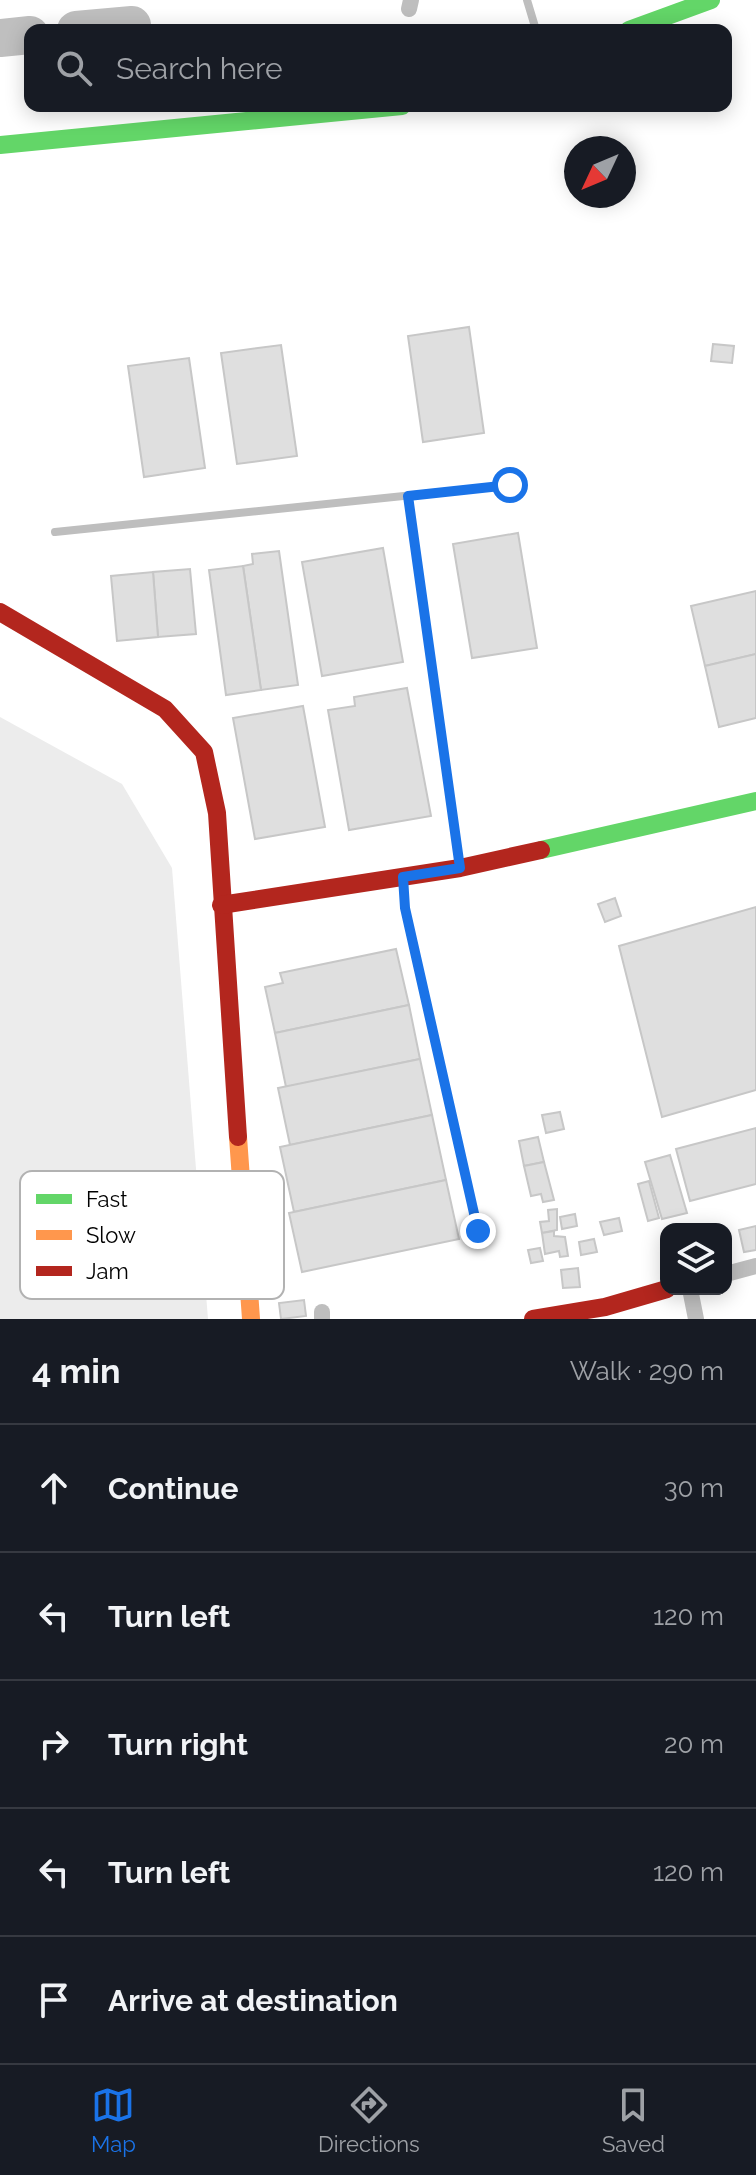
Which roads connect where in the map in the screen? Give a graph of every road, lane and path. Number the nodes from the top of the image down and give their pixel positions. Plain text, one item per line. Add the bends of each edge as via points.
1 (527, 0) edge
2 (711, 0) edge
3 (534, 24) edge
4 (645, 24) edge
5 (340, 112) edge
6 (0, 145) edge
7 (510, 485) dead end
8 (408, 496) junction
9 (55, 532) dead end
10 (0, 612) edge
11 (756, 801) edge
12 (460, 868) junction
13 (403, 877) junction
14 (221, 905) junction
15 (240, 1171) edge
16 (478, 1231) dead end
17 (756, 1266) edge
18 (732, 1272) edge
19 (660, 1291) edge
20 (691, 1295) edge
21 (250, 1299) edge
22 (251, 1319) edge
23 (533, 1319) edge
24 (696, 1319) edge

1 - 3 lane
2 - 4 street
5 - 6 street
7 - 8 lane
8 - 9 lane
8 - 12 lane
10 - 14 street via 165,709 204,752 217,813
11 - 12 street
12 - 13 street
13 - 14 street
13 - 16 lane via 405,908
14 - 15 street
17 - 18 street
19 - 23 street
20 - 24 street
21 - 22 street

